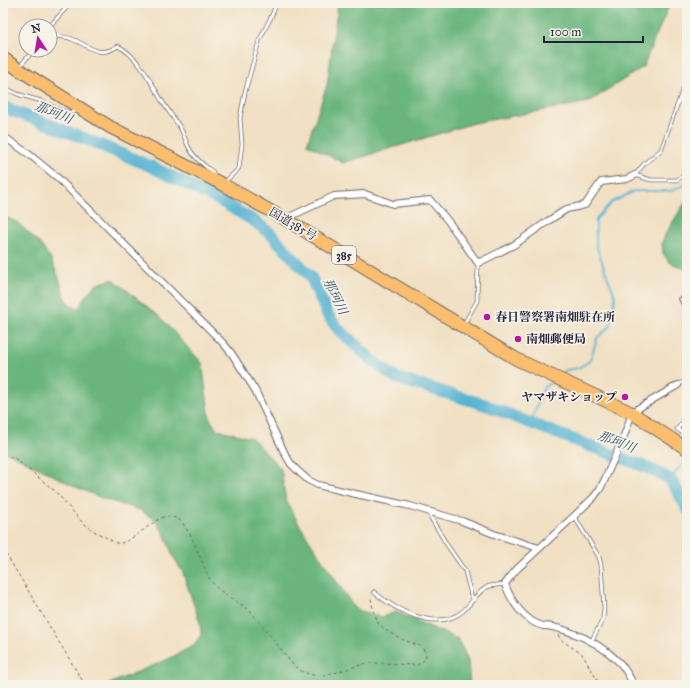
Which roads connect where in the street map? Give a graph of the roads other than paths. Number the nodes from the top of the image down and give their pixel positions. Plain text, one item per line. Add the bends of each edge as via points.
1 (72, 3) edge
2 (279, 3) edge
3 (57, 18) edge
4 (58, 36) edge
5 (3, 58) edge
6 (27, 58) edge
7 (18, 69) junction
8 (687, 83) edge
9 (3, 86) edge
10 (78, 106) junction
11 (3, 136) edge
12 (687, 173) edge
13 (635, 175) junction
14 (218, 182) junction
15 (285, 219) junction
16 (478, 263) junction
17 (463, 326) junction
18 (687, 379) edge
19 (678, 385) joint
20 (632, 413) junction
21 (687, 423) edge
22 (686, 442) edge
23 (430, 511) junction
24 (574, 516) junction
25 (539, 548) junction
26 (505, 584) junction
27 (374, 592) road end
28 (474, 600) junction
29 (590, 642) junction
30 (634, 685) edge

1 - 3 lane
2 - 14 lane via 259,41 248,76 240,118 242,144 239,168
4 - 14 lane via 66,37 98,51 118,46 123,48 146,74 180,127 192,153 213,172
5 - 7 highway, 国道385号 / 385
6 - 7 lane
7 - 10 highway, 国道385号 / 385
8 - 13 lane via 661,150
9 - 10 lane via 20,96 66,111 75,112
10 - 14 highway, 国道385号 / 385 via 110,127
11 - 23 street via 58,178 224,344 255,390 291,464 308,480 332,489
12 - 13 lane via 677,180 651,180
13 - 16 street via 627,179 601,182 585,205 567,209 514,245
14 - 15 highway, 国道385号 / 385
15 - 16 street via 334,196 365,194 392,204 430,200
15 - 17 highway, 国道385号 / 385
16 - 17 lane via 477,301
17 - 20 highway, 国道385号 / 385 via 518,360
18 - 19 lane
19 - 20 street
20 - 22 highway, 国道385号 / 385
20 - 24 street via 626,433 605,479 593,498
21 - 22 lane via 684,421 676,429
23 - 25 street
23 - 28 lane via 431,518 465,571
24 - 25 street
24 - 29 lane via 599,557 601,565 603,619
25 - 26 street
26 - 28 lane via 486,588
26 - 29 street via 516,606 534,622 569,631
27 - 28 lane via 407,612 420,618 431,619 455,616
29 - 30 street via 620,663

